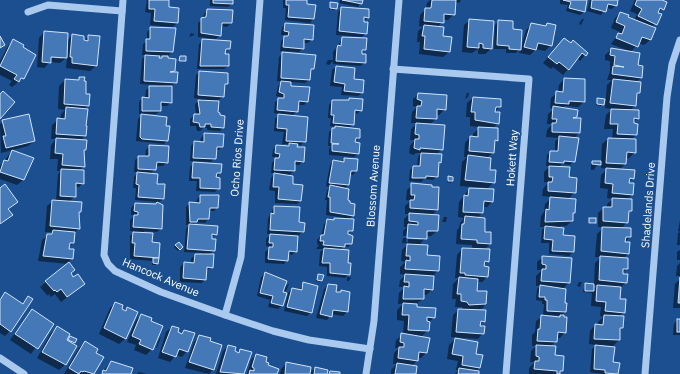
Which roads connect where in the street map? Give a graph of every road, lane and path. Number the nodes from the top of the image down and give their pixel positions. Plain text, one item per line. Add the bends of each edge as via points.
1 (123, 0) edge
2 (260, 0) edge
3 (399, 0) edge
4 (122, 11) junction
5 (28, 12) dead end
6 (680, 40) edge
7 (393, 69) junction
8 (225, 315) junction
9 (370, 349) junction
10 (0, 358) edge
11 (24, 374) edge
12 (366, 374) edge
13 (506, 374) edge
14 (645, 374) edge

1 - 4 street, Hancock Avenue
2 - 8 street, Ocho Rios Drive via 241,257
3 - 7 street, Blossom Avenue
4 - 5 street via 48,6
4 - 8 street, Hancock Avenue via 104,255 115,271 161,292
6 - 14 street, Shadelands Drive via 672,64 667,98
7 - 9 street, Blossom Avenue
7 - 13 street, Hokett Way via 529,79
8 - 9 street, Hancock Avenue via 309,340
9 - 12 street, Blossom Avenue
10 - 11 street

